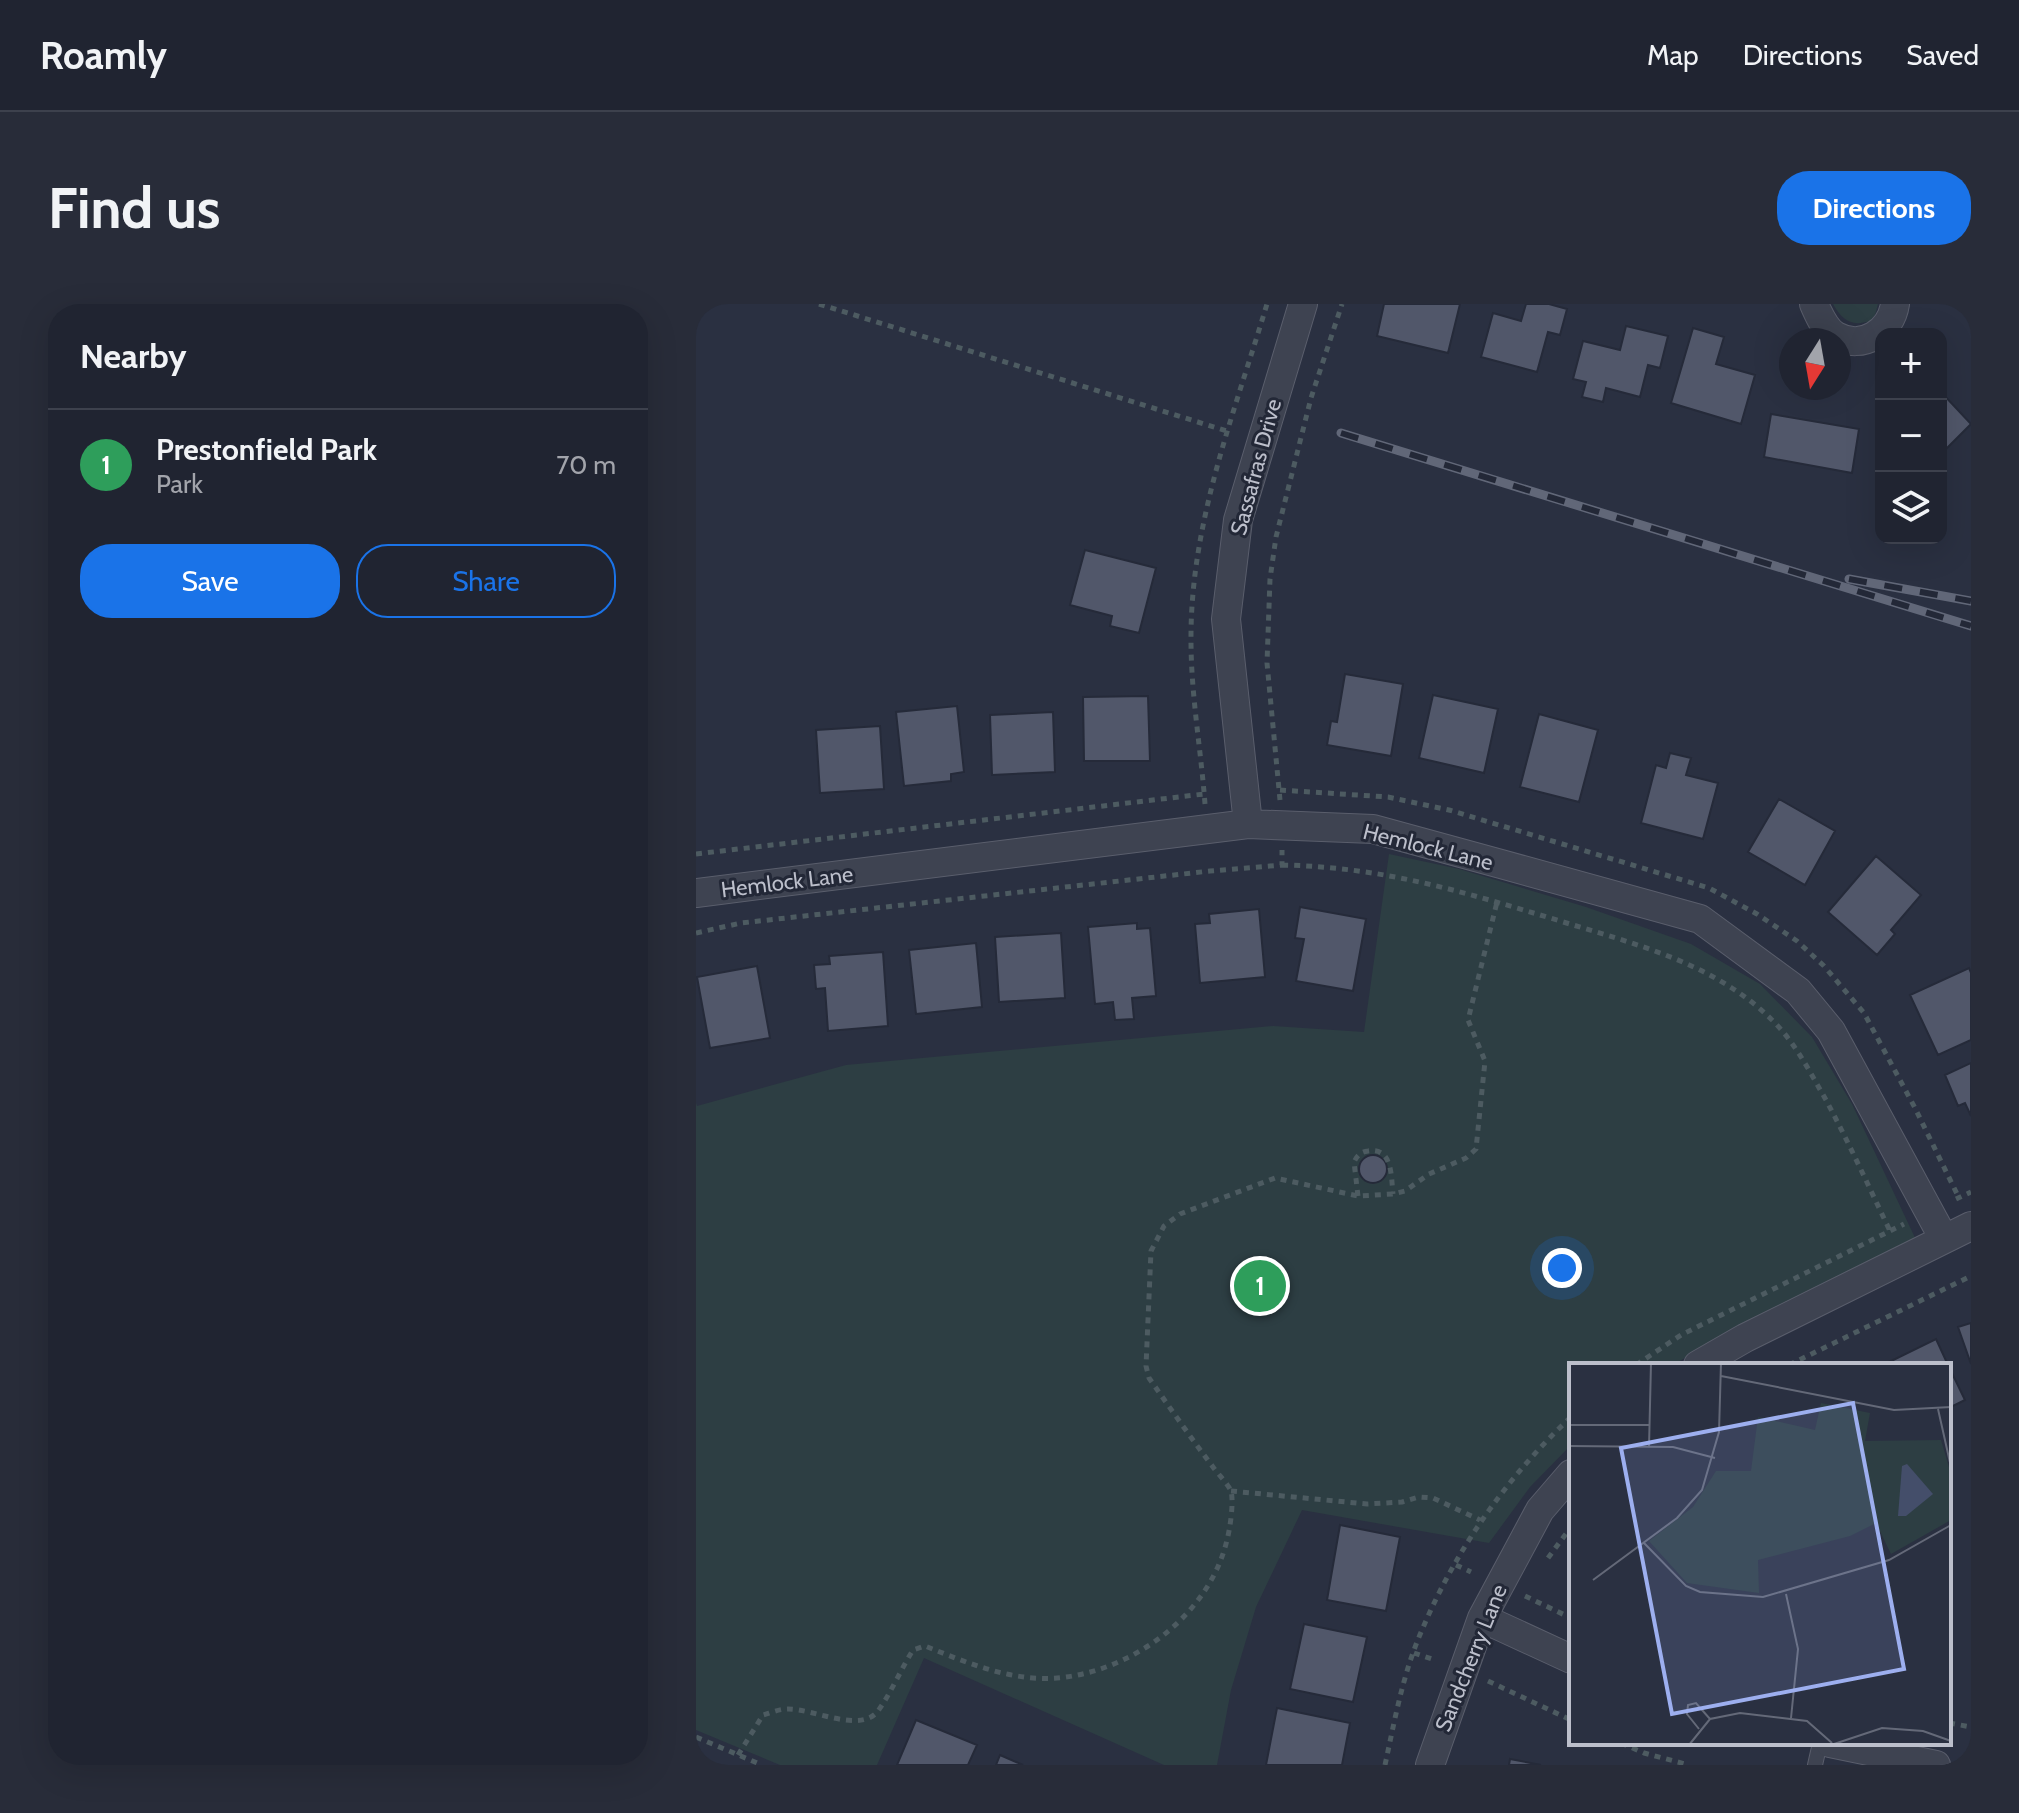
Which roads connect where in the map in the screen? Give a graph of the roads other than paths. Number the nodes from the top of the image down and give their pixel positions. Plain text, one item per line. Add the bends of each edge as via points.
1 (1303, 304) edge
2 (1814, 304) edge
3 (1895, 304) edge
4 (1248, 824) junction
5 (696, 893) edge
6 (1971, 1226) edge
7 (1944, 1239) junction
8 (1701, 1363) edge
9 (1569, 1476) edge
10 (1482, 1618) junction
11 (1569, 1658) edge
12 (1820, 1745) edge
13 (1840, 1745) edge
14 (1430, 1765) edge
15 (1815, 1765) edge
16 (1936, 1765) edge

1 - 4 street, Sassafras Drive via 1238,520 1226,619
2 - 3 street via 1835,336 1855,341 1881,333
4 - 5 street, Hemlock Lane
4 - 7 street, Hemlock Lane via 1373,829 1700,919 1798,991 1831,1031
6 - 7 street
7 - 8 street
9 - 10 street, Sandcherry Lane via 1540,1510
10 - 11 street
10 - 14 street, Sandcherry Lane
12 - 15 lane
13 - 16 street

